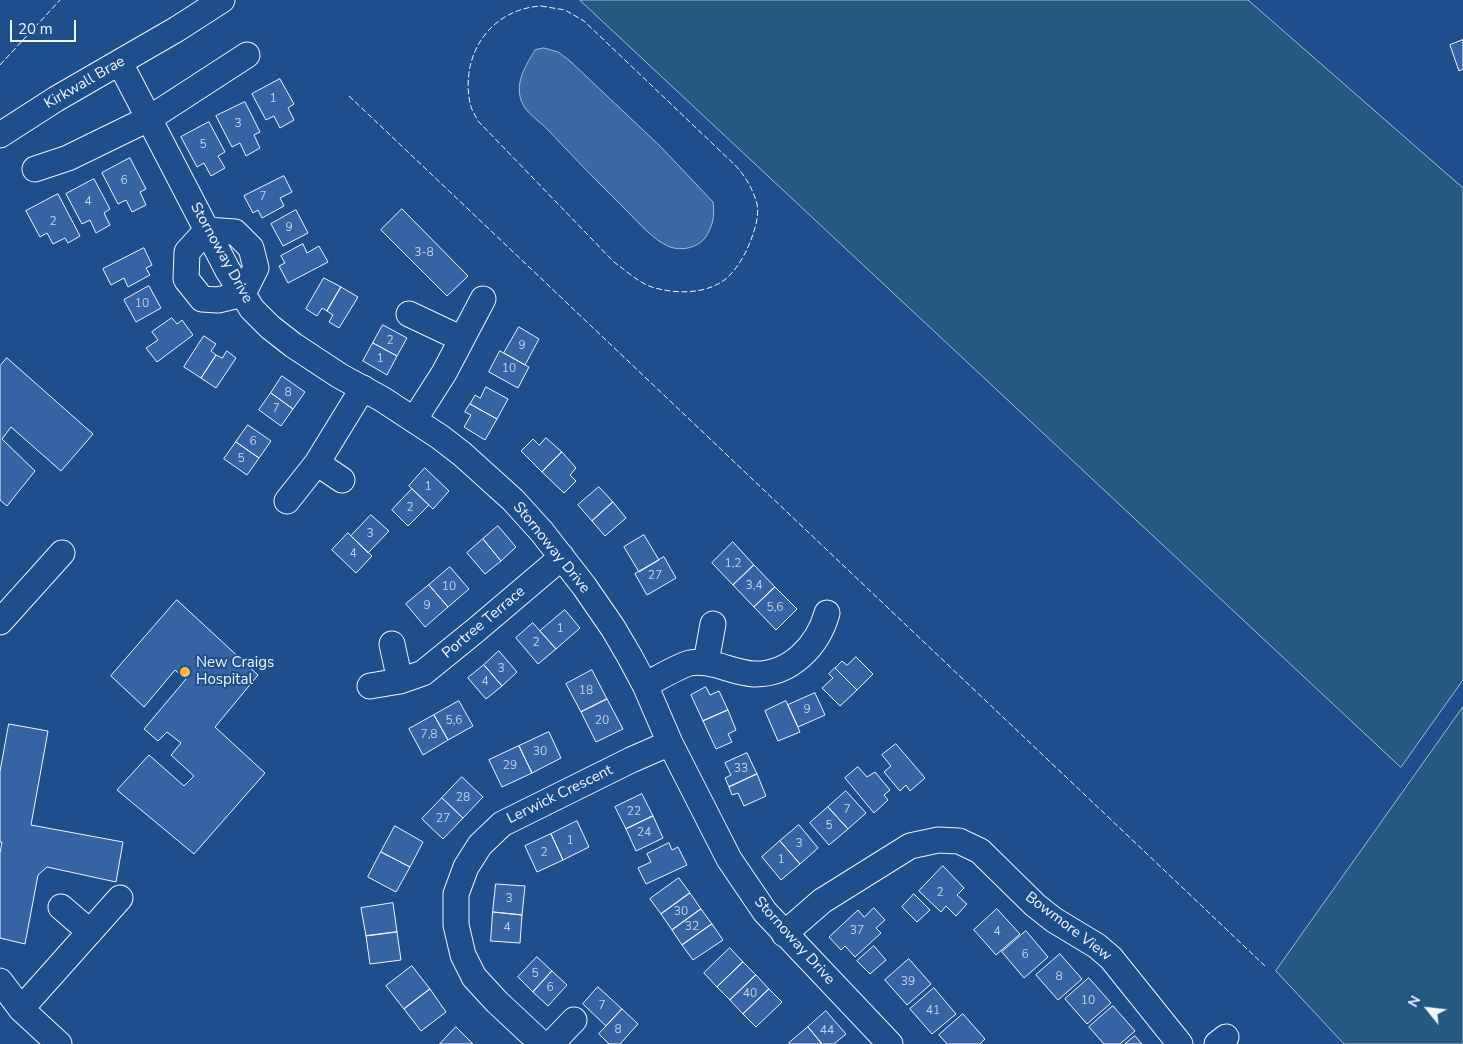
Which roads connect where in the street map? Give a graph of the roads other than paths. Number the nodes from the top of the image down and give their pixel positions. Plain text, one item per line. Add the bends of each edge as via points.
1 (222, 0) edge
2 (247, 55) dead end
3 (120, 62) junction
4 (150, 118) junction
5 (0, 135) edge
6 (35, 169) dead end
7 (207, 230) junction
8 (243, 294) junction
9 (483, 299) dead end
10 (409, 314) dead end
11 (462, 339) junction
12 (363, 388) junction
13 (414, 420) junction
14 (317, 463) junction
15 (342, 480) dead end
16 (287, 501) dead end
17 (62, 553) dead end
18 (562, 557) junction
19 (827, 612) dead end
20 (0, 622) edge
21 (713, 624) dead end
22 (392, 644) dead end
23 (706, 662) junction
24 (400, 681) junction
25 (645, 685) junction
26 (370, 686) dead end
27 (670, 743) junction
28 (120, 898) dead end
29 (61, 907) dead end
30 (90, 932) junction
31 (784, 934) junction
32 (0, 981) edge
33 (21, 1009) junction
34 (574, 1020) dead end
35 (59, 1044) edge
36 (542, 1044) edge
37 (551, 1044) edge
38 (890, 1044) edge
39 (1180, 1044) edge

1 - 3 street, Kirkwall Brae
2 - 4 street
3 - 4 street, Stornoway Drive
3 - 5 street, Kirkwall Brae
4 - 6 street via 68,158
4 - 7 street, Stornoway Drive
7 - 8 street, Stornoway Drive
7 - 8 street via 187,252 186,279 202,299 218,300
8 - 12 street, Stornoway Drive via 252,309 270,327
9 - 11 street
10 - 11 street
11 - 13 street
12 - 13 street, Stornoway Drive
12 - 14 street
13 - 18 street, Stornoway Drive via 462,454 513,500
14 - 15 street
14 - 16 street
17 - 20 street
18 - 24 street, Portree Terrace via 436,663 422,673
18 - 25 street, Stornoway Drive via 613,628
19 - 23 street via 814,642 802,656 788,665 754,674
21 - 23 street
22 - 24 street
23 - 25 street via 689,663
24 - 26 street, Portree Terrace
25 - 27 street, Stornoway Drive
27 - 31 street, Stornoway Drive via 728,859 764,912
27 - 36 street, Lerwick Crescent via 502,824 480,845 466,867 456,894 456,925 463,955 474,977
28 - 30 street
29 - 30 street
30 - 33 street
31 - 38 street, Stornoway Drive
31 - 39 street, Bowmore View via 822,901 910,846 938,840 959,841 980,852 1054,920 1111,958
32 - 33 street
33 - 35 street
34 - 37 street

